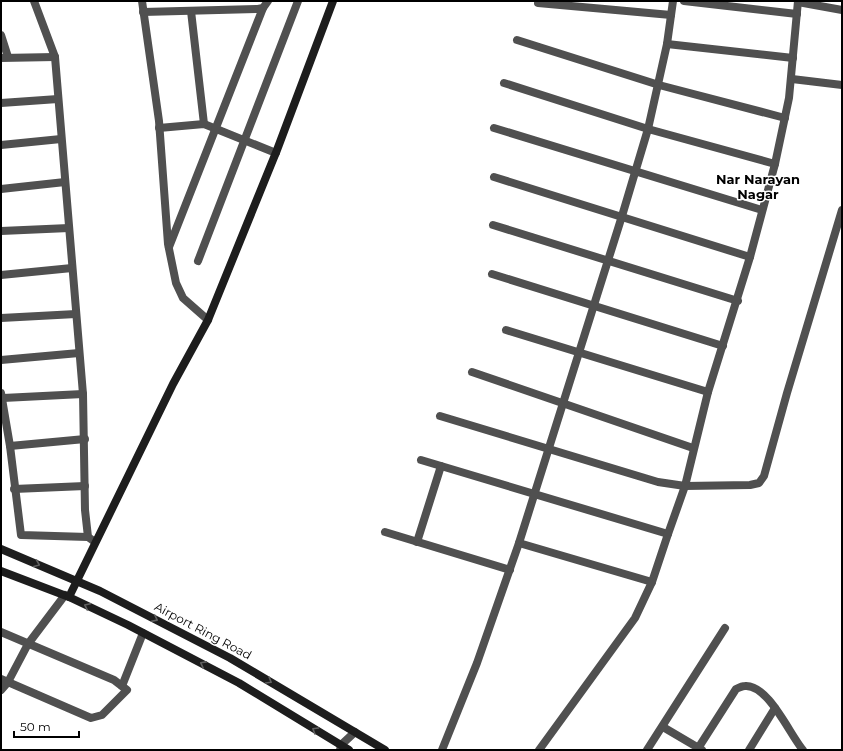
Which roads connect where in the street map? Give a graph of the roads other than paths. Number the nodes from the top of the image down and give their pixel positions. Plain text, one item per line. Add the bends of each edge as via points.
1 (34, 1) edge
2 (142, 1) edge
3 (298, 1) edge
4 (332, 1) edge
5 (673, 1) edge
6 (684, 1) edge
7 (798, 1) edge
8 (538, 3) dead end
9 (266, 4) edge
10 (842, 10) edge
11 (191, 11) junction
12 (143, 12) junction
13 (796, 14) junction
14 (671, 15) junction
15 (1, 35) edge
16 (517, 40) dead end
17 (667, 44) junction
18 (4, 57) edge
19 (55, 57) junction
20 (793, 58) junction
21 (792, 79) junction
22 (504, 82) dead end
23 (659, 85) junction
24 (842, 85) edge
25 (58, 99) junction
26 (1, 103) edge
27 (785, 118) junction
28 (204, 124) junction
29 (216, 127) junction
30 (160, 128) junction
31 (494, 128) dead end
32 (648, 129) junction
33 (62, 139) junction
34 (244, 139) junction
35 (1, 145) edge
36 (276, 153) junction
37 (775, 164) junction
38 (635, 171) junction
39 (494, 177) dead end
40 (65, 182) junction
41 (1, 189) edge
42 (762, 210) junction
43 (842, 210) edge
44 (622, 216) junction
45 (493, 225) dead end
46 (69, 228) junction
47 (1, 231) edge
48 (169, 248) junction
49 (750, 257) junction
50 (608, 260) junction
51 (198, 261) dead end
52 (72, 268) junction
53 (492, 274) dead end
54 (1, 275) edge
55 (738, 301) junction
56 (594, 307) junction
57 (76, 314) junction
58 (1, 318) edge
59 (208, 320) junction
60 (506, 330) dead end
61 (723, 346) junction
62 (79, 353) junction
63 (579, 353) junction
64 (1, 360) edge
65 (472, 372) dead end
66 (708, 392) junction
67 (83, 394) junction
68 (2, 395) edge
69 (564, 402) junction
70 (440, 416) dead end
71 (85, 439) junction
72 (10, 446) junction
73 (693, 448) junction
74 (549, 449) junction
75 (421, 460) dead end
76 (441, 466) junction
77 (85, 486) junction
78 (685, 486) junction
79 (14, 488) junction
80 (535, 493) junction
81 (385, 532) dead end
82 (668, 534) junction
83 (92, 539) junction
84 (417, 542) junction
85 (519, 543) junction
86 (1, 549) edge
87 (510, 570) junction
88 (1, 571) edge
89 (76, 580) junction
90 (652, 582) junction
91 (67, 596) junction
92 (725, 628) dead end
93 (1, 632) edge
94 (143, 633) junction
95 (28, 644) junction
96 (4, 680) edge
97 (122, 686) junction
98 (1, 690) edge
99 (775, 708) junction
100 (662, 727) junction
101 (355, 732) junction
102 (340, 748) edge
103 (699, 749) edge
104 (802, 749) edge
105 (349, 750) edge
106 (385, 750) edge
107 (442, 750) edge
108 (539, 750) edge
109 (647, 750) edge
110 (749, 750) edge

1 - 19 street
2 - 12 street
3 - 34 street
4 - 36 main road
5 - 14 street
6 - 13 street
7 - 10 street
7 - 13 street
8 - 14 street
9 - 11 street
9 - 29 street
11 - 12 street
11 - 28 street
12 - 30 street
13 - 20 street
14 - 17 street
15 - 18 street
16 - 23 street
17 - 20 street
17 - 23 street
18 - 19 street
19 - 25 street
20 - 21 street
21 - 24 street
21 - 27 street
22 - 32 street
23 - 27 street
23 - 32 street
25 - 26 street
25 - 33 street
27 - 37 street
28 - 29 street
28 - 30 street
29 - 34 street
29 - 48 street
30 - 48 street
31 - 38 street
32 - 37 street
32 - 38 street
33 - 35 street
33 - 40 street
34 - 36 street
34 - 51 street
36 - 59 main road
37 - 42 street
38 - 42 street
38 - 44 street
39 - 44 street
40 - 41 street
40 - 46 street
42 - 49 street
43 - 78 street via 764,476 759,483 750,485
44 - 49 street
44 - 50 street
45 - 50 street
46 - 47 street
46 - 52 street
48 - 59 street via 180,294
49 - 55 street
50 - 55 street
50 - 56 street
52 - 54 street
52 - 57 street
53 - 56 street
55 - 61 street
56 - 61 street
56 - 63 street
57 - 58 street
57 - 62 street
59 - 83 main road via 172,384 135,463
60 - 63 street
61 - 66 street
62 - 64 street
62 - 67 street
63 - 66 street
63 - 69 street
65 - 69 street
66 - 73 street
67 - 68 street
67 - 71 street
68 - 72 street
69 - 73 street
69 - 74 street
70 - 74 street
71 - 72 street
71 - 77 street
72 - 79 street
73 - 78 street
74 - 78 street via 641,478
74 - 80 street
75 - 76 street
76 - 80 street
76 - 84 street
77 - 79 street
77 - 83 street via 85,510
78 - 82 street
79 - 83 street via 21,535
80 - 82 street
80 - 85 street
81 - 84 street
82 - 90 street
83 - 89 main road
84 - 87 street
85 - 87 street
85 - 90 street
86 -> 89 main road, Airport Ring Road
87 - 107 street
88 - 91 main road
89 - 91 main road
89 -> 101 main road, Airport Ring Road via 230,658
90 - 108 street via 635,618
94 -> 91 main road
91 - 95 street
92 - 100 street
93 - 95 street
94 - 97 street
102 -> 94 main road via 239,683
95 - 96 street
95 - 97 street via 114,680
96 - 97 street via 91,718 102,715 128,690
96 - 98 street
99 - 103 street via 755,689 745,686 736,689
99 - 104 street
99 - 110 street
100 - 103 street
100 - 109 street
101 - 102 street
101 - 106 main road, Airport Ring Road
102 - 105 main road

